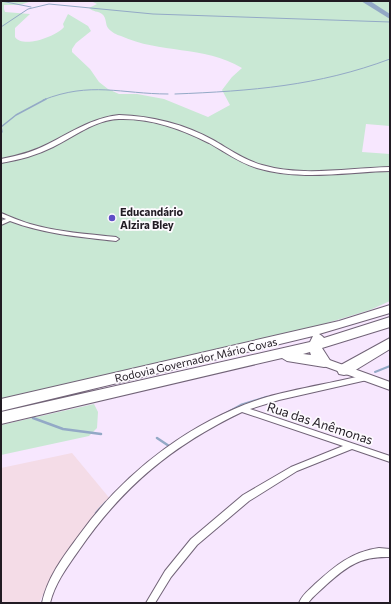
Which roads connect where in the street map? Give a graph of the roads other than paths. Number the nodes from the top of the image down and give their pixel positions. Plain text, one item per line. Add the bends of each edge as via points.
1 (1, 161) edge
2 (390, 169) edge
3 (1, 215) edge
4 (10, 219) junction
5 (1, 223) edge
6 (116, 239) dead end
7 (390, 308) edge
8 (390, 314) edge
9 (390, 322) edge
10 (390, 343) edge
11 (314, 346) junction
12 (276, 355) junction
13 (324, 362) junction
14 (344, 370) junction
15 (365, 378) junction
16 (390, 386) edge
17 (1, 405) edge
18 (242, 409) junction
19 (1, 418) edge
20 (352, 446) junction
21 (390, 459) edge
22 (390, 553) edge
23 (46, 603) edge
24 (150, 603) edge
25 (303, 603) edge

1 - 2 street via 32,155 95,122 130,117 184,129 263,168 316,172
3 - 4 street
4 - 5 street
4 - 6 street via 46,230
7 - 17 highway, Rodovia Governador Mário Covas via 289,338
8 - 11 highway via 324,333
9 - 11 highway, Rodovia Governador Mário Covas
10 - 14 highway
11 - 12 highway, Rodovia Governador Mário Covas
11 - 13 highway via 316,353
12 - 13 highway
12 - 19 highway, Rodovia Governador Mário Covas
13 - 14 street
14 - 15 street
15 - 16 street
15 - 18 street via 266,400
18 - 20 street, Rua das Anêmonas
18 - 23 street via 205,426 171,448 120,493 88,528 57,575
20 - 21 street, Rua das Anêmonas
20 - 24 street via 294,469 246,498 190,548 168,574
22 - 25 street via 359,556 345,563

